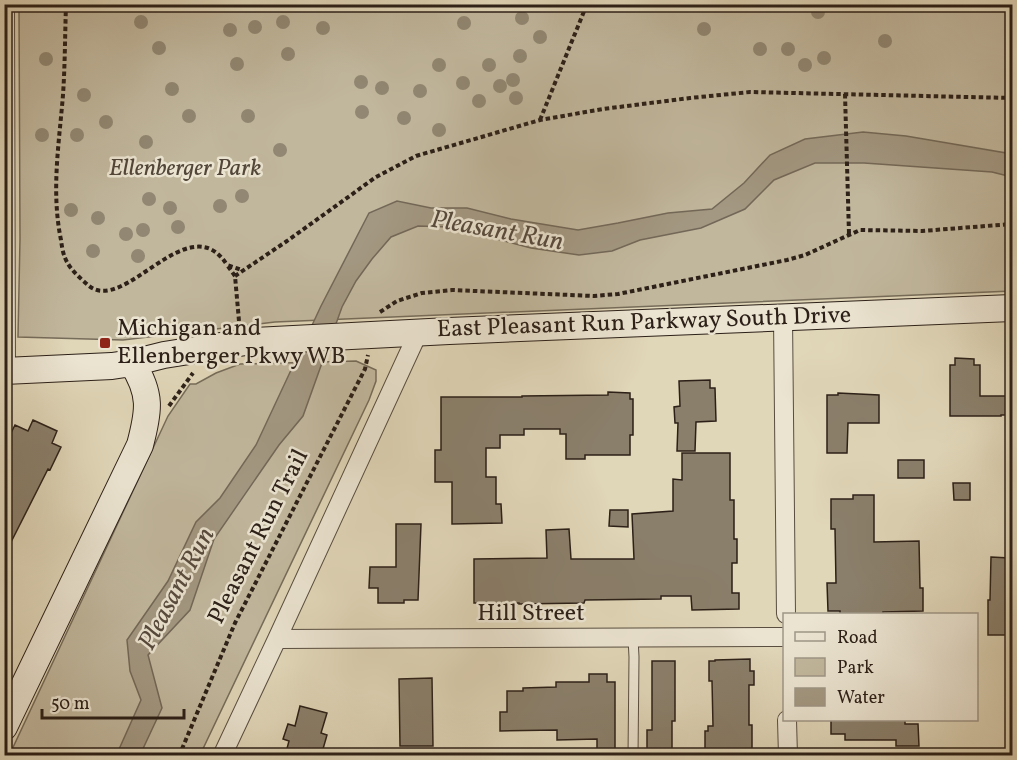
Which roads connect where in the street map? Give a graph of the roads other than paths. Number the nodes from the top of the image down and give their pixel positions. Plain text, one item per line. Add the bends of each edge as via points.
1 (5, 4) edge
2 (5, 67) edge
3 (5, 221) edge
4 (1012, 308) edge
5 (783, 317) junction
6 (418, 333) junction
7 (132, 363) junction
8 (5, 371) edge
9 (786, 613) edge
10 (783, 637) edge
11 (633, 638) junction
12 (277, 639) junction
13 (787, 721) edge
14 (4, 727) edge
15 (222, 756) edge
16 (633, 756) edge
17 (788, 756) edge

1 - 2 street
2 - 3 street
3 - 8 street
4 - 5 main road, East Pleasant Run Parkway South Drive
5 - 6 main road, East Pleasant Run Parkway South Drive
5 - 9 street
6 - 7 main road via 372,328 246,336
6 - 12 street, East Pleasant Run Parkway South Drive
7 - 8 main road
7 - 14 main road via 147,396 140,445
10 - 11 street, Hill Street
11 - 12 street, Hill Street
11 - 16 lane
12 - 15 street, East Pleasant Run Parkway South Drive
13 - 17 street

